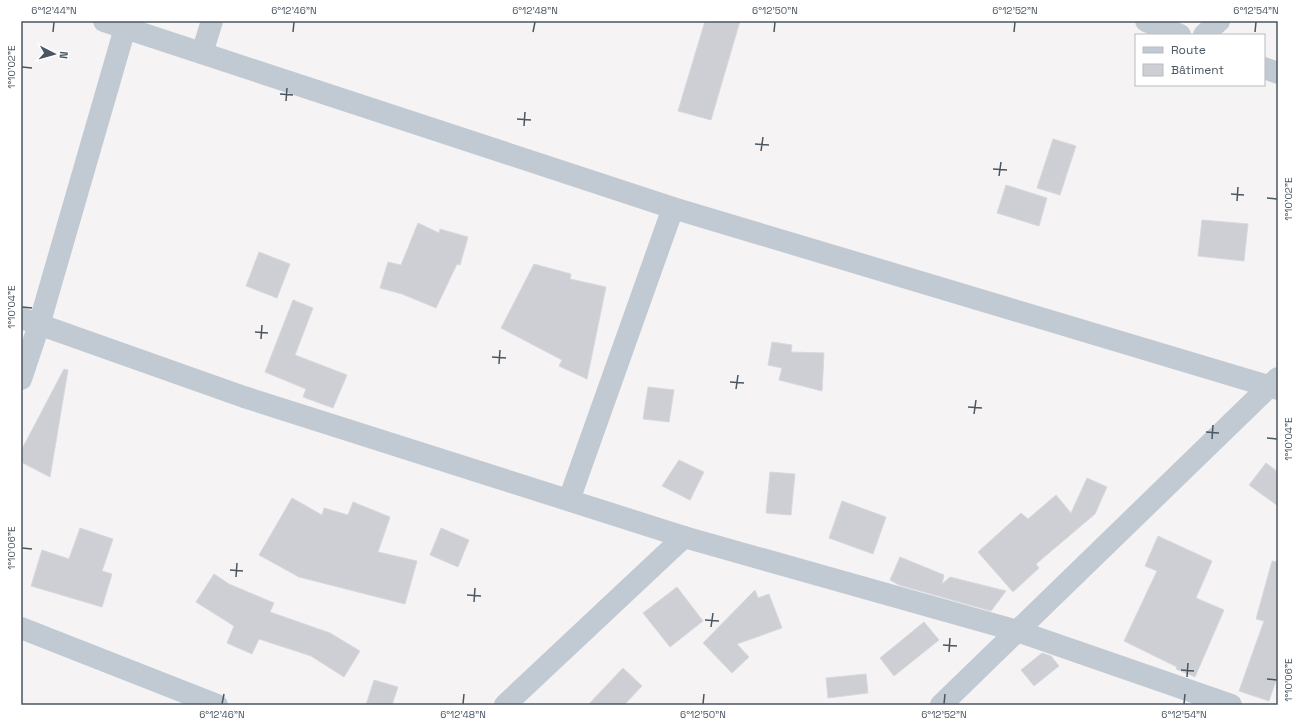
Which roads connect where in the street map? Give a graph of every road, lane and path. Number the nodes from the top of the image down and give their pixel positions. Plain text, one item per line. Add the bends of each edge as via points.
1 (104, 21) edge
2 (212, 21) edge
3 (1146, 21) edge
4 (1218, 21) edge
5 (125, 28) junction
6 (1178, 34) edge
7 (1205, 34) edge
8 (202, 53) junction
9 (1265, 68) edge
10 (1278, 73) edge
11 (673, 208) junction
12 (30, 322) edge
13 (21, 379) edge
14 (1275, 385) edge
15 (569, 500) junction
16 (684, 537) junction
17 (21, 628) edge
18 (1017, 631) junction
19 (217, 705) edge
20 (505, 705) edge
21 (941, 705) edge
22 (1231, 705) edge

1 - 5 street
2 - 8 street
3 - 6 street
4 - 7 street
5 - 8 street
5 - 12 street
8 - 11 street
9 - 10 street
11 - 14 street
11 - 15 street
12 - 13 street
12 - 15 street via 244,396
14 - 18 street
15 - 16 street
16 - 18 street
16 - 20 street
17 - 19 street
18 - 21 street
18 - 22 street

